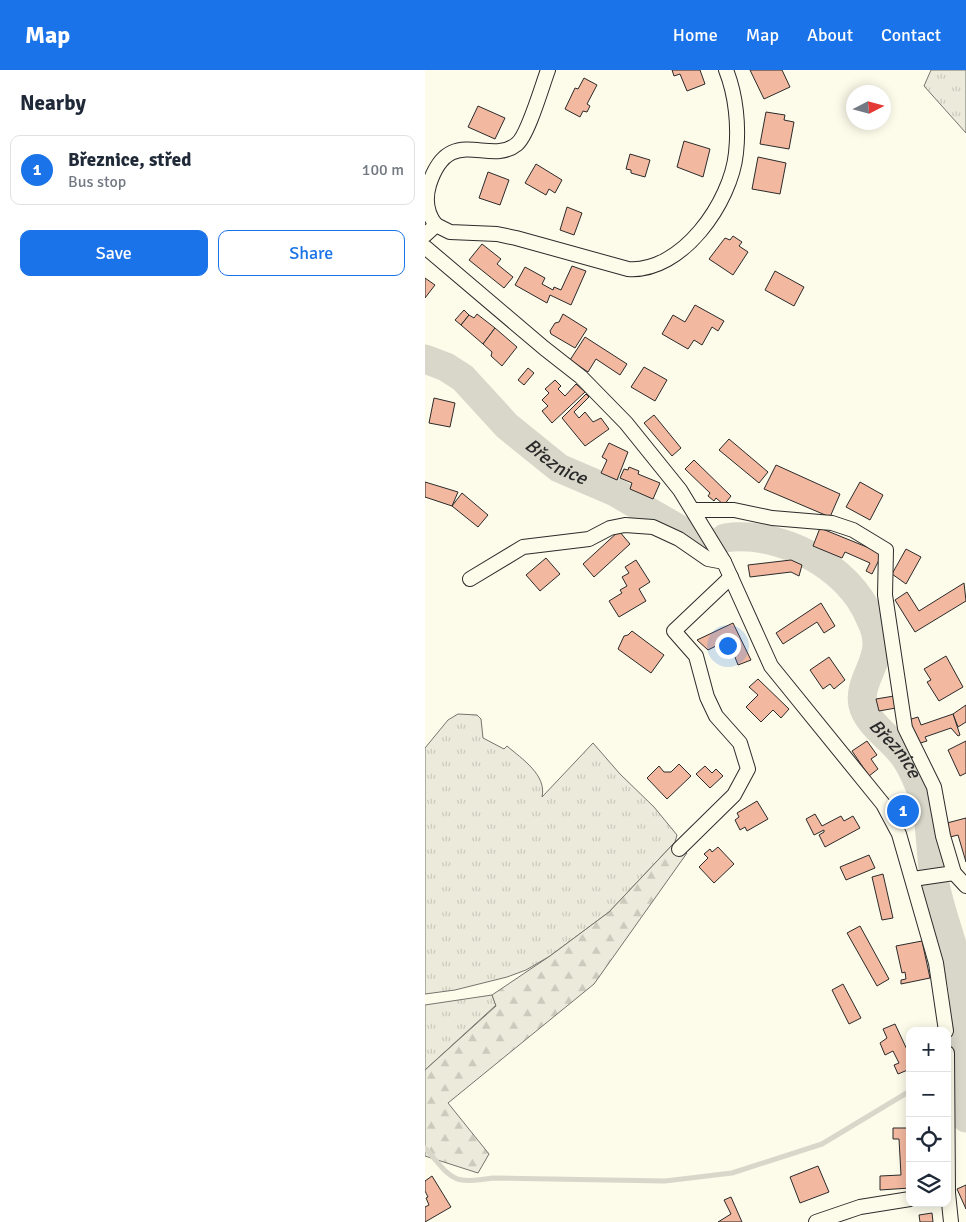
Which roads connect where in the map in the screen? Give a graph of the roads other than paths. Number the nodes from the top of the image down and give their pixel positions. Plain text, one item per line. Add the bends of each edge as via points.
1 (548, 70) edge
2 (727, 70) edge
3 (436, 225) junction
4 (425, 235) edge
5 (425, 247) edge
6 (694, 510) junction
7 (724, 562) junction
8 (731, 577) junction
9 (470, 579) dead end
10 (679, 849) dead end
11 (948, 874) junction
12 (919, 878) junction
13 (966, 886) edge
14 (945, 1027) edge
15 (948, 1117) edge
16 (948, 1162) edge
17 (906, 1200) edge
18 (949, 1207) edge
19 (816, 1222) edge
20 (951, 1222) edge

1 - 3 street via 525,130 516,144 504,150 457,151 437,166 427,196 429,214
2 - 3 street via 736,117 736,153 732,172 705,224 687,246 670,259 643,269 627,269 508,236 450,232
3 - 4 street
5 - 6 street via 581,377 626,423
6 - 7 street
6 - 11 street via 734,510 772,518 832,524 853,530 885,550 885,595 905,728 934,787
7 - 8 street
7 - 9 street via 708,559 679,539 653,527 625,525 580,540 523,547
8 - 10 street via 673,631 697,656 707,697 716,716 740,743 748,769 734,795
8 - 12 street via 771,666 883,804
11 - 12 street
11 - 13 street
12 - 14 street
15 - 16 street
17 - 19 street via 860,1207
18 - 20 street

